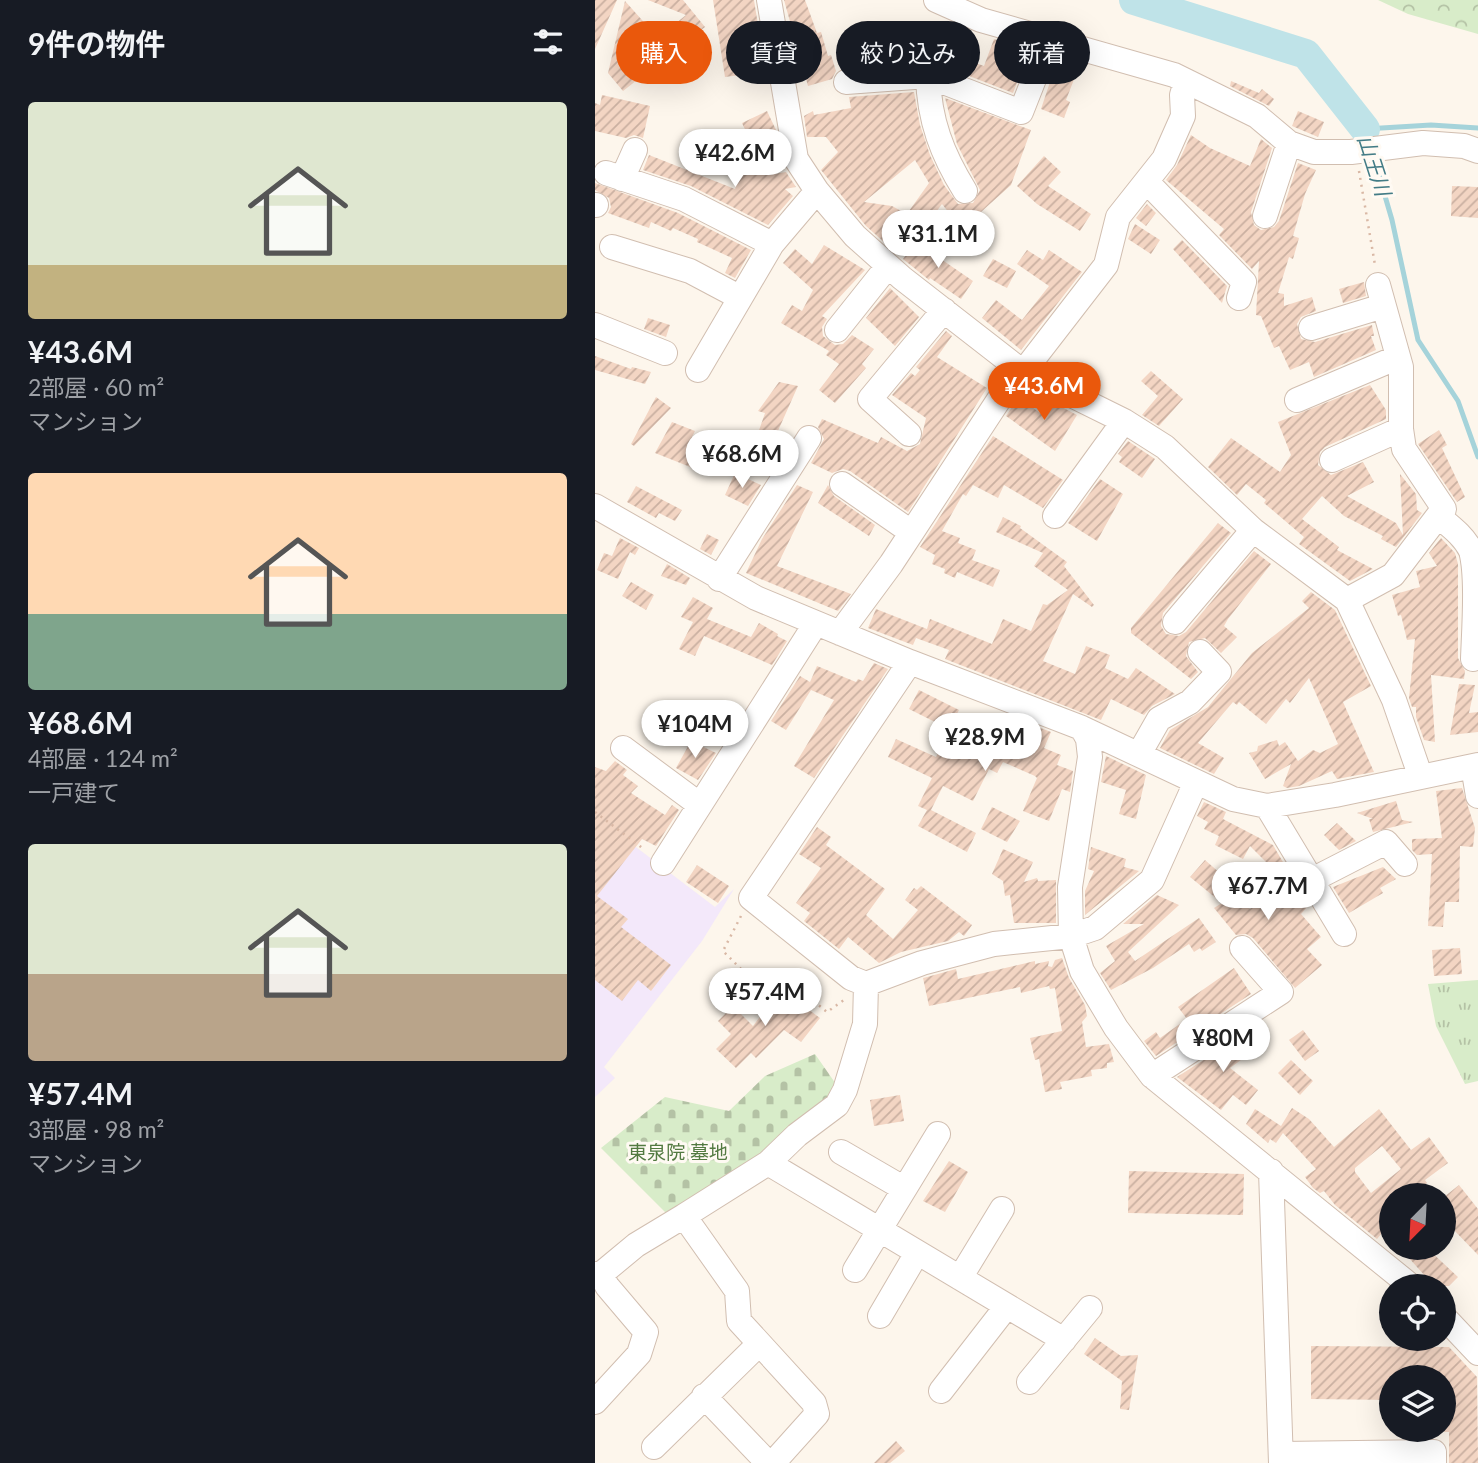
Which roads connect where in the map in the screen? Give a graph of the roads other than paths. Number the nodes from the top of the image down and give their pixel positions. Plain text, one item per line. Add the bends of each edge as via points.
1 (769, 0) edge
2 (936, 0) edge
3 (994, 24) edge
4 (1090, 52) edge
5 (1186, 82) junction
6 (929, 84) edge
7 (949, 84) edge
8 (1032, 84) edge
9 (1289, 143) junction
10 (635, 150) dead end
11 (1478, 151) edge
12 (1147, 181) junction
13 (817, 191) junction
14 (965, 191) dead end
15 (1265, 215) dead end
16 (772, 244) junction
17 (612, 247) dead end
18 (888, 266) junction
19 (739, 297) junction
20 (1239, 298) dead end
21 (944, 310) junction
22 (595, 325) edge
23 (1311, 328) dead end
24 (837, 330) dead end
25 (665, 353) dead end
26 (1396, 358) junction
27 (698, 370) dead end
28 (1022, 370) junction
29 (1297, 400) dead end
30 (1124, 421) junction
31 (1401, 429) junction
32 (909, 433) dead end
33 (809, 438) dead end
34 (1332, 460) dead end
35 (842, 484) dead end
36 (595, 506) edge
37 (1055, 516) dead end
38 (1438, 516) junction
39 (1253, 530) junction
40 (911, 531) junction
41 (719, 579) junction
42 (1347, 600) junction
43 (1175, 622) dead end
44 (816, 623) junction
45 (840, 633) junction
46 (1200, 652) dead end
47 (1473, 659) dead end
48 (910, 662) junction
49 (1082, 728) junction
50 (623, 748) dead end
51 (1139, 754) junction
52 (1475, 766) edge
53 (1420, 775) junction
54 (1196, 782) junction
55 (1478, 796) edge
56 (700, 805) junction
57 (1268, 806) junction
58 (663, 863) road end
59 (1405, 864) dead end
60 (1312, 880) junction
61 (1343, 934) dead end
62 (1071, 936) junction
63 (1242, 948) dead end
64 (866, 984) junction
65 (1152, 1076) junction
66 (938, 1134) dead end
67 (841, 1152) dead end
68 (768, 1163) junction
69 (1271, 1171) junction
70 (903, 1188) junction
71 (1002, 1209) dead end
72 (684, 1216) junction
73 (879, 1229) junction
74 (917, 1252) junction
75 (855, 1270) dead end
76 (598, 1274) edge
77 (1396, 1274) edge
78 (960, 1278) junction
79 (1007, 1306) junction
80 (1090, 1308) dead end
81 (880, 1316) dead end
82 (1456, 1330) edge
83 (1064, 1340) junction
84 (759, 1344) junction
85 (1478, 1353) edge
86 (1029, 1382) dead end
87 (941, 1391) dead end
88 (704, 1396) junction
89 (595, 1402) edge
90 (654, 1447) dead end
91 (1281, 1459) edge
92 (770, 1463) edge
93 (1434, 1463) edge

1 - 13 street via 796,159
2 - 3 street
4 - 5 street
5 - 9 street via 1257,116
5 - 12 street via 1183,116 1164,159
6 - 14 street via 931,118 945,159
7 - 8 street via 1021,112
9 - 11 street via 1355,160 1387,146 1423,143
9 - 15 street
10 - 16 street via 614,176 684,199
12 - 20 street via 1244,282
12 - 28 street via 1118,217 1106,265
13 - 16 street
13 - 18 street
16 - 19 street
17 - 19 street via 690,271
18 - 21 street
18 - 24 street
19 - 27 street
21 - 28 street
21 - 32 street via 870,399
22 - 25 street
23 - 26 street via 1381,296
26 - 29 street
26 - 31 street via 1401,368
28 - 30 street
28 - 40 street
30 - 37 street
30 - 39 street via 1165,447
31 - 34 street
31 - 38 street via 1404,449 1444,509
33 - 41 street
35 - 40 street
36 - 41 street
38 - 42 street via 1393,575
38 - 47 street via 1461,534 1472,552 1477,579
39 - 42 street
39 - 43 street
40 - 45 street
41 - 44 street
42 - 53 street via 1394,699
44 - 45 street
44 - 56 street
45 - 48 street
46 - 51 street via 1219,673 1191,702 1159,719
48 - 49 street
48 - 64 street via 751,898 851,978
49 - 51 street
49 - 62 street via 1090,757 1070,887
50 - 56 street
51 - 54 street
52 - 53 street
52 - 55 street
53 - 57 street
54 - 57 street via 1233,799
54 - 62 street via 1152,880 1095,928
56 - 58 street
57 - 60 street
59 - 60 street via 1386,842
60 - 61 street
62 - 64 street via 993,944
62 - 65 street via 1082,971
63 - 65 street via 1281,992
64 - 68 street via 865,1024 837,1105
65 - 69 street
66 - 70 street
67 - 70 street
68 - 72 street
68 - 73 street
69 - 77 street
69 - 91 street
70 - 73 street
71 - 78 street
72 - 76 street
72 - 84 street via 737,1291 740,1321
73 - 74 street
73 - 75 street
74 - 78 street
74 - 81 street
76 - 89 street via 646,1332 639,1354
78 - 79 street
79 - 83 street
79 - 87 street
80 - 83 street
82 - 85 street
83 - 86 street
84 - 88 street
84 - 92 street via 814,1403 817,1414
88 - 90 street
88 - 92 street
91 - 93 street via 1434,1452

